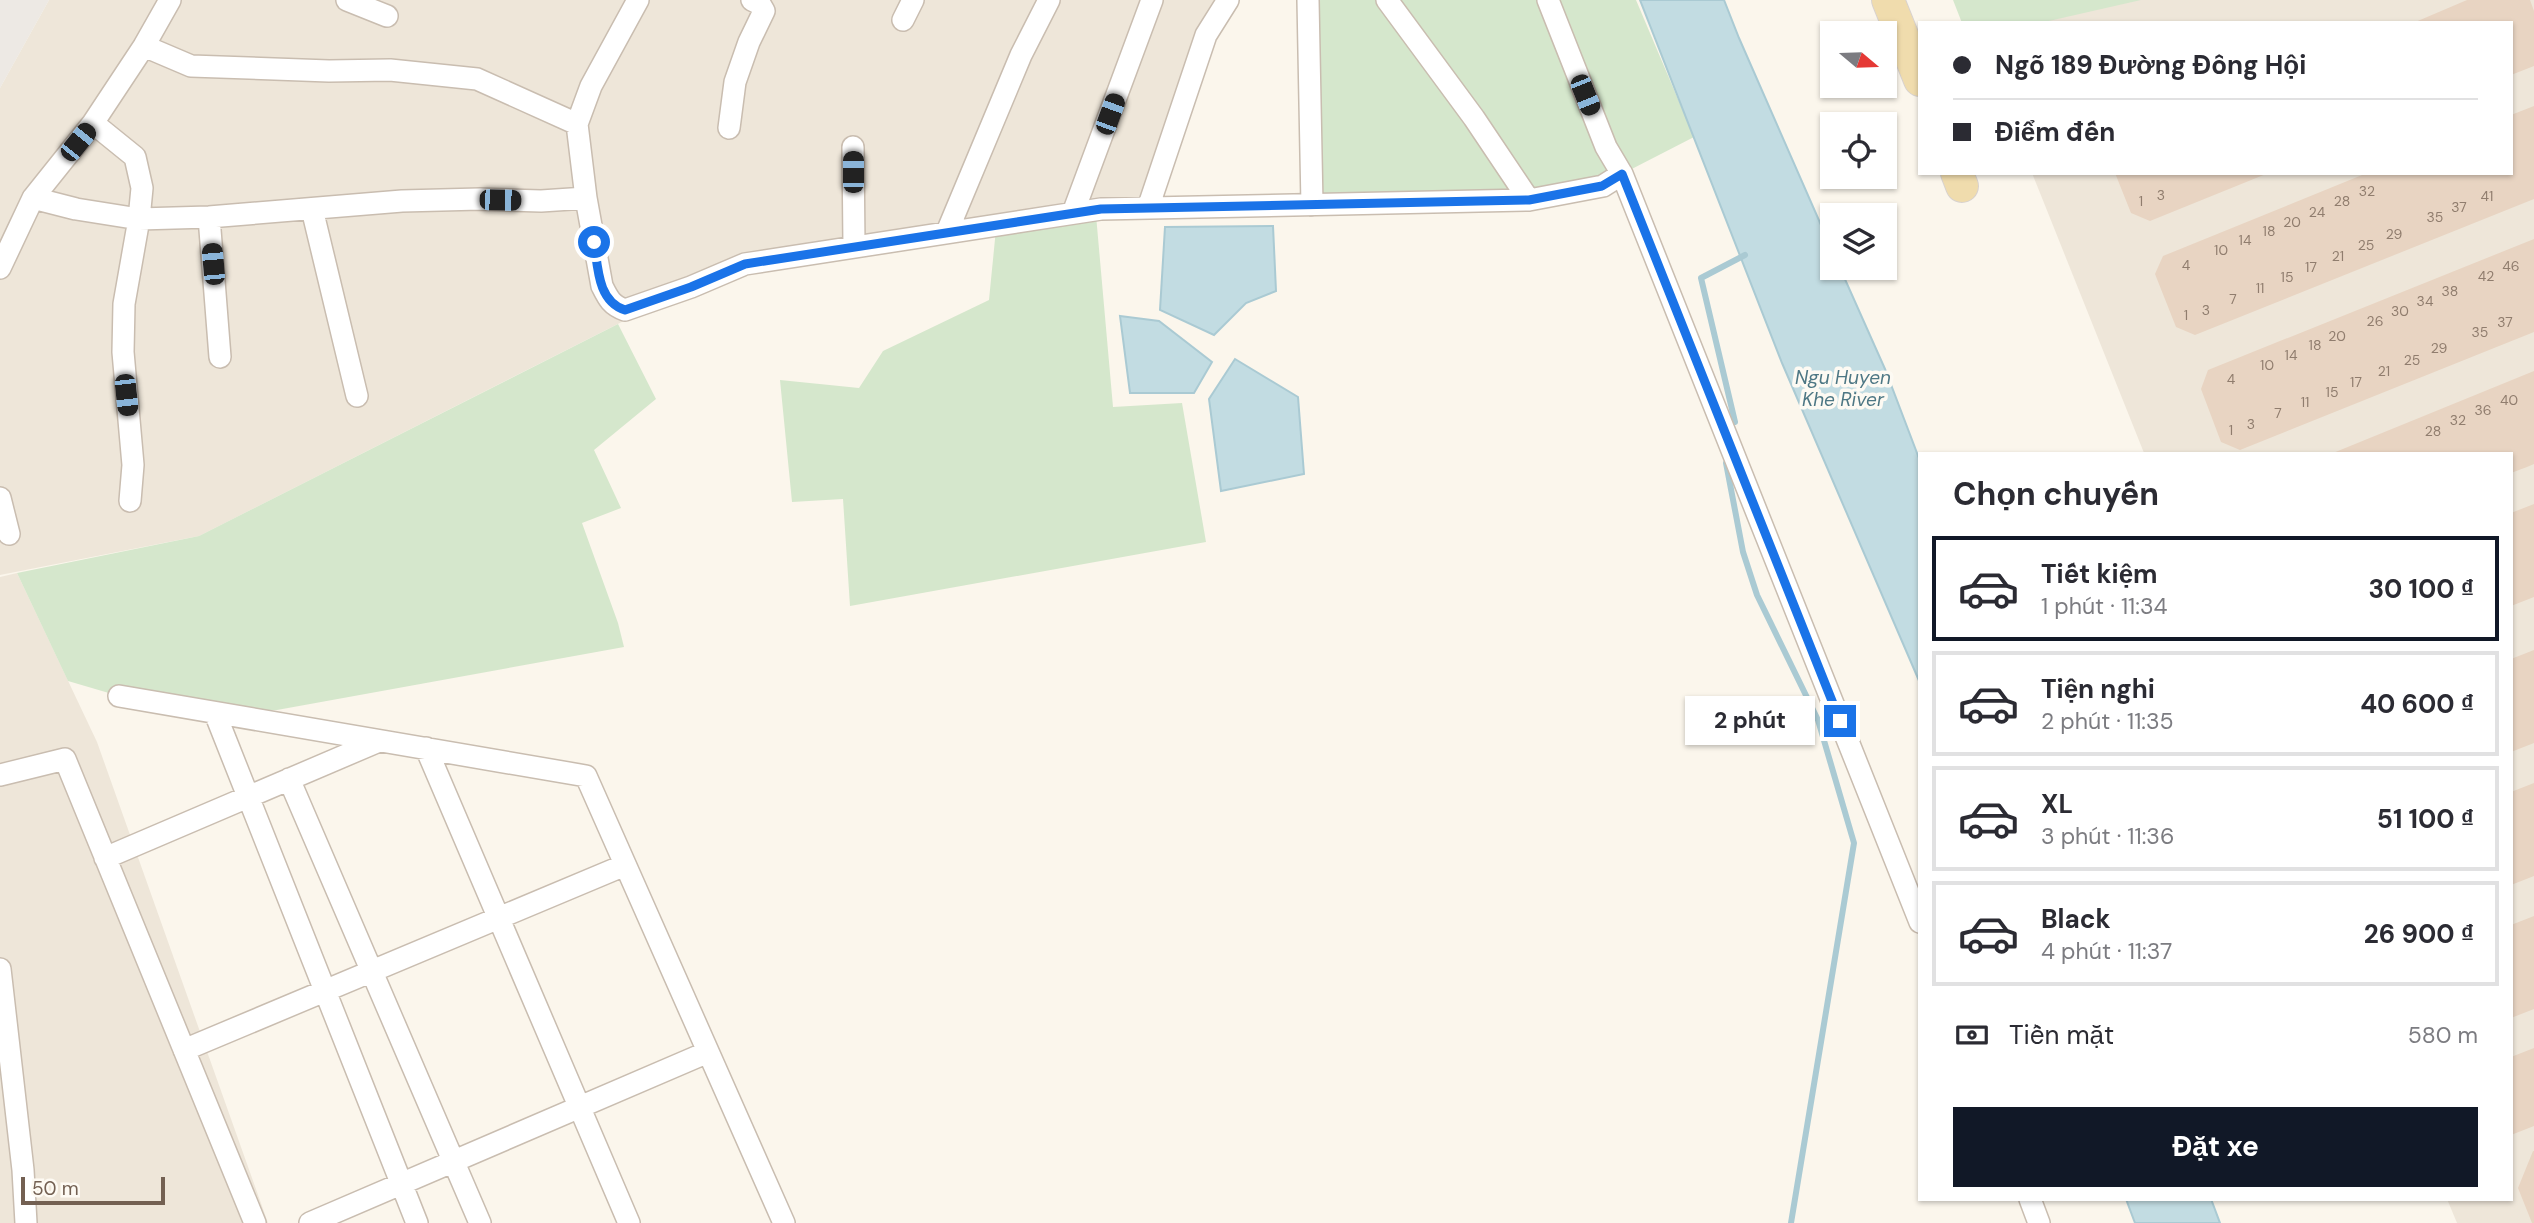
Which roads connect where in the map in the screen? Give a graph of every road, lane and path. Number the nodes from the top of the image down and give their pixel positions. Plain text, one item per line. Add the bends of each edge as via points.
1 (170, 0) edge
2 (347, 0) edge
3 (752, 0) edge
4 (913, 0) edge
5 (1049, 0) edge
6 (1152, 0) edge
7 (1227, 0) edge
8 (1308, 0) edge
9 (1387, 0) edge
10 (1548, 0) edge
11 (1888, 0) edge
12 (633, 1) edge
13 (387, 16) dead end
14 (903, 20) dead end
15 (144, 47) junction
16 (1918, 75) edge
17 (93, 123) junction
18 (577, 124) junction
19 (729, 128) dead end
20 (853, 147) dead end
21 (1622, 174) junction
22 (33, 198) junction
23 (586, 198) junction
24 (1529, 200) junction
25 (1312, 205) junction
26 (1148, 208) junction
27 (312, 209) junction
28 (1073, 213) junction
29 (209, 217) junction
30 (139, 219) junction
31 (947, 232) junction
32 (854, 246) junction
33 (0, 268) edge
34 (220, 357) dead end
35 (357, 396) dead end
36 (0, 498) edge
37 (131, 501) dead end
38 (9, 534) dead end
39 (119, 696) dead end
40 (215, 713) junction
41 (379, 740) junction
42 (426, 748) junction
43 (0, 775) edge
44 (289, 779) junction
45 (248, 797) junction
46 (106, 858) junction
47 (625, 865) junction
48 (1918, 917) edge
49 (499, 918) junction
50 (0, 969) edge
51 (372, 972) junction
52 (325, 991) junction
53 (184, 1050) junction
54 (708, 1052) junction
55 (580, 1107) junction
56 (453, 1161) junction
57 (401, 1184) junction
58 (2031, 1201) edge
59 (26, 1223) edge
60 (255, 1223) edge
61 (310, 1223) edge
62 (417, 1223) edge
63 (480, 1223) edge
64 (629, 1223) edge
65 (784, 1223) edge
66 (2039, 1223) edge

1 - 15 street
2 - 13 street
3 - 19 street via 764,11 735,82
4 - 14 street
5 - 31 street
6 - 28 street
7 - 26 street via 1206,35
8 - 25 street
9 - 24 street
10 - 21 street via 1606,147
11 - 16 main road
12 - 18 street
15 - 17 street
15 - 18 street via 191,66 390,70 477,79
17 - 22 street
17 - 30 street via 135,157 142,188
18 - 23 street
20 - 32 street
21 - 24 street via 1602,186
21 - 48 street
22 - 30 street
22 - 33 street
23 - 27 street via 402,201
23 - 32 street via 602,286 608,300 625,310 745,264
24 - 25 street
25 - 26 street
26 - 28 street
27 - 29 street
27 - 35 street
28 - 31 street
29 - 30 street
29 - 34 street
30 - 37 street via 124,304 122,352 133,465
31 - 32 street
36 - 38 street
39 - 40 street
40 - 41 street
40 - 45 street
41 - 42 street
41 - 44 street
42 - 47 street via 586,776
42 - 49 street
43 - 46 street via 65,759
44 - 45 street
44 - 51 street
45 - 46 street
45 - 52 street
46 - 53 street
47 - 49 street
47 - 54 street
49 - 51 street
49 - 55 street
50 - 59 street
51 - 52 street
51 - 56 street
52 - 53 street
52 - 57 street
53 - 60 street
54 - 55 street
54 - 65 street
55 - 56 street
55 - 64 street
56 - 57 street
56 - 63 street
57 - 61 street
57 - 62 street
58 - 66 street

